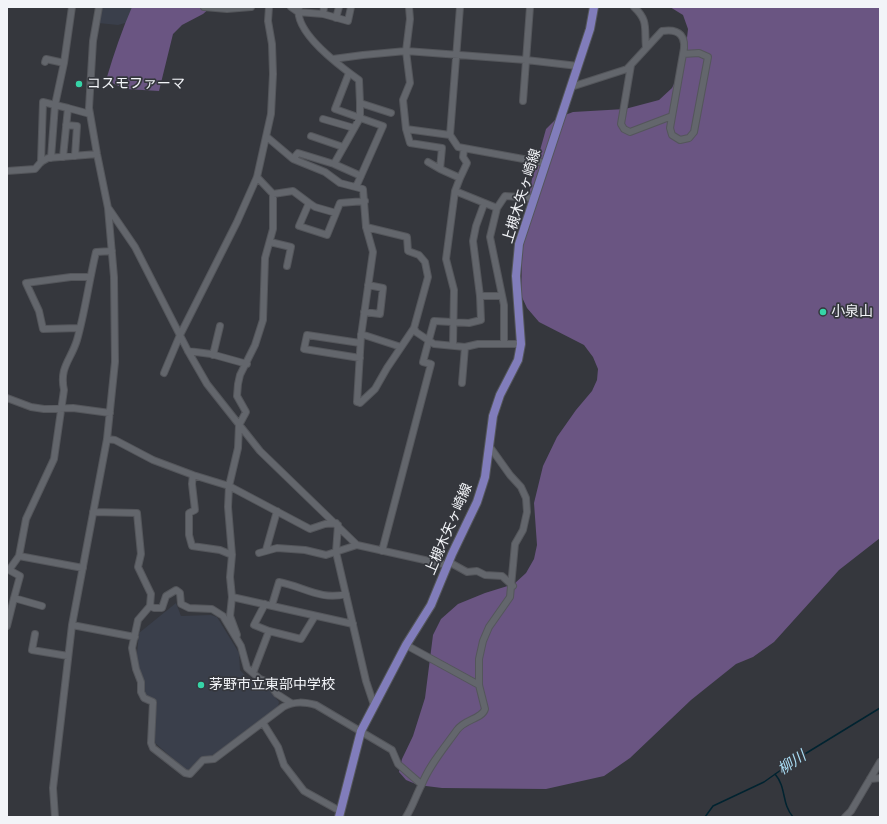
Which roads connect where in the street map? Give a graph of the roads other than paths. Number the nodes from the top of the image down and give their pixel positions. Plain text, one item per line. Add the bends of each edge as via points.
1 (72, 7) edge
2 (99, 7) edge
3 (204, 7) edge
4 (252, 7) edge
5 (269, 7) edge
6 (291, 7) edge
7 (324, 7) edge
8 (339, 7) edge
9 (351, 7) edge
10 (409, 7) edge
11 (460, 7) edge
12 (530, 7) edge
13 (594, 7) edge
14 (634, 7) edge
15 (298, 10) edge
16 (310, 10) edge
17 (323, 14) junction
18 (336, 18) junction
19 (646, 48) junction
20 (406, 51) junction
21 (683, 54) junction
22 (457, 55) junction
23 (333, 60) junction
24 (526, 60) junction
25 (45, 62) dead end
26 (64, 63) junction
27 (631, 65) junction
28 (578, 66) junction
29 (349, 73) junction
30 (571, 87) junction
31 (523, 101) dead end
32 (360, 103) junction
33 (54, 105) junction
34 (68, 108) junction
35 (391, 113) dead end
36 (90, 114) junction
37 (672, 116) junction
38 (360, 118) junction
39 (323, 119) dead end
40 (66, 125) junction
41 (354, 128) junction
42 (406, 129) junction
43 (53, 132) junction
44 (64, 133) junction
45 (450, 134) junction
46 (311, 136) dead end
47 (267, 137) junction
48 (343, 147) junction
49 (464, 149) junction
50 (97, 154) junction
51 (75, 156) junction
52 (63, 157) junction
53 (51, 158) junction
54 (293, 159) junction
55 (41, 162) junction
56 (428, 162) dead end
57 (545, 163) junction
58 (334, 164) junction
59 (440, 169) junction
60 (7, 171) edge
61 (361, 176) junction
62 (257, 177) junction
63 (460, 178) junction
64 (356, 187) junction
65 (455, 191) junction
66 (273, 194) junction
67 (534, 198) junction
68 (365, 201) junction
69 (309, 203) junction
70 (484, 204) junction
71 (108, 208) junction
72 (497, 208) junction
73 (336, 213) junction
74 (366, 227) junction
75 (270, 242) junction
76 (112, 251) junction
77 (288, 266) dead end
78 (90, 277) junction
79 (368, 285) junction
80 (480, 296) junction
81 (502, 296) junction
82 (364, 312) junction
83 (454, 322) junction
84 (220, 326) dead end
85 (79, 328) junction
86 (414, 328) junction
87 (361, 334) junction
88 (180, 335) junction
89 (428, 340) junction
90 (360, 343) junction
91 (504, 344) junction
92 (521, 344) junction
93 (453, 345) junction
94 (401, 347) junction
95 (465, 347) junction
96 (188, 351) junction
97 (213, 355) junction
98 (360, 358) junction
99 (247, 364) junction
100 (164, 373) dead end
101 (462, 383) dead end
102 (7, 398) edge
103 (61, 408) junction
104 (110, 413) junction
105 (239, 425) junction
106 (107, 439) junction
107 (490, 447) junction
108 (193, 475) junction
109 (229, 486) junction
110 (276, 511) junction
111 (93, 512) junction
112 (337, 524) junction
113 (357, 545) junction
114 (266, 550) junction
115 (336, 551) junction
116 (382, 552) junction
117 (259, 553) dead end
118 (232, 555) junction
119 (19, 556) junction
120 (448, 564) junction
121 (83, 568) junction
122 (8, 572) edge
123 (513, 586) junction
124 (346, 594) junction
125 (232, 597) junction
126 (14, 598) junction
127 (268, 604) junction
128 (42, 606) dead end
129 (150, 606) junction
130 (315, 616) junction
131 (353, 624) junction
132 (72, 625) junction
133 (7, 626) edge
134 (269, 631) junction
135 (35, 634) dead end
136 (135, 637) junction
137 (236, 637) junction
138 (406, 645) junction
139 (68, 656) junction
140 (253, 673) junction
141 (479, 685) junction
142 (291, 703) junction
143 (374, 705) junction
144 (263, 723) junction
145 (361, 731) junction
146 (880, 762) edge
147 (880, 778) edge
148 (870, 779) junction
149 (421, 784) junction
150 (340, 814) edge
151 (55, 817) edge
152 (406, 817) edge
153 (845, 817) edge

1 - 26 street
2 - 36 street via 90,74
3 - 4 street
5 - 47 street via 273,74
6 - 15 street
7 - 17 street
8 - 18 street
9 - 18 street via 348,21
10 - 20 street
11 - 22 street
12 - 24 street
13 - 28 main road, 上槻木矢ヶ崎線
14 - 19 street via 642,14
15 - 16 street
15 - 23 street via 300,22 310,37
16 - 17 street
17 - 18 street
19 - 21 street via 662,31 675,31 686,43
19 - 27 street
20 - 22 street
20 - 23 street
20 - 42 street via 410,83 403,100
21 - 37 street
21 - 37 street via 699,53 708,57 694,132 689,138 680,140 672,136
22 - 24 street
22 - 45 street
23 - 29 street
24 - 28 street
24 - 31 street
25 - 26 street via 46,59
26 - 33 street
27 - 30 street via 627,69
27 - 37 street via 621,124 624,129 630,132
28 - 30 main road, 上槻木矢ヶ崎線
29 - 32 street via 358,80
29 - 38 street via 335,110
30 - 57 main road, 上槻木矢ヶ崎線
32 - 35 street
32 - 38 street
33 - 34 street
33 - 43 street
33 - 55 street via 43,102
34 - 36 street
34 - 40 street
36 - 50 street
38 - 41 street
38 - 61 street via 383,126
39 - 41 street
40 - 44 street
40 - 51 street via 77,126
41 - 48 street
42 - 45 street
42 - 59 street via 410,143 442,148
43 - 44 street
43 - 53 street
44 - 52 street
45 - 49 street via 458,147
46 - 48 street
47 - 54 street
47 - 62 street
48 - 58 street
49 - 57 street
49 - 63 street via 463,157 467,163
50 - 51 street
50 - 71 street
51 - 52 street
52 - 53 street
53 - 55 street
54 - 58 street via 298,152
54 - 64 street via 325,172 340,183
55 - 60 street via 35,169
56 - 59 street
57 - 67 main road, 上槻木矢ヶ崎線
58 - 61 street
59 - 63 street
61 - 64 street
62 - 66 street
62 - 88 street
63 - 65 street
64 - 68 street via 363,189
65 - 70 street
65 - 83 street via 446,259 454,290
66 - 69 street via 293,191
66 - 75 street via 273,229
67 - 72 street via 505,196
67 - 92 main road, 上槻木矢ヶ崎線 via 519,244 516,264
68 - 73 street via 340,203
68 - 74 street
69 - 73 street
69 - 73 street via 299,226 327,235
70 - 72 street
70 - 80 street via 473,241
71 - 76 street
71 - 88 street via 135,247
72 - 81 street via 490,236
74 - 79 street via 373,252
74 - 86 street via 407,237 408,251 419,255 424,262 428,277
75 - 77 street via 292,247
75 - 99 street via 265,258 263,320
76 - 78 street via 96,252
76 - 104 street via 115,362
78 - 85 street
78 - 85 street via 65,277 26,283 39,311 43,329
79 - 82 street
79 - 82 street via 383,288 380,314
80 - 81 street
80 - 83 street via 481,320 469,323
81 - 91 street
82 - 87 street
83 - 89 street via 434,321
83 - 93 street
84 - 97 street
85 - 103 street via 77,341 63,371 64,390
86 - 89 street
86 - 94 street
87 - 90 street
87 - 94 street
88 - 96 street
88 - 100 street
89 - 93 street via 434,344
89 - 116 street via 423,362 432,364
90 - 98 street
90 - 98 street via 307,335 304,349
91 - 92 street
91 - 95 street
92 - 107 main road, 上槻木矢ヶ崎線 via 518,360 500,395 493,416
93 - 95 street
94 - 98 street via 375,389 360,403 357,402
95 - 101 street
96 - 97 street
96 - 105 street via 207,384
97 - 99 street
99 - 105 street via 238,384 237,396 246,412
102 - 103 street via 31,407
103 - 104 street
103 - 119 street via 54,459 26,519
104 - 106 street
105 - 109 street via 238,448
105 - 112 street via 270,461
106 - 108 street via 115,440 135,452
106 - 111 street
107 - 120 main road, 上槻木矢ヶ崎線 via 485,477 477,502
107 - 123 street via 510,476 521,486 526,498 525,523 512,556
108 - 109 street
108 - 118 street via 195,510 189,513 192,546 220,550
109 - 110 street
109 - 118 street via 228,524
110 - 112 street via 310,529 325,524
110 - 114 street
111 - 121 street
111 - 129 street via 137,513 141,554 138,567 151,594
112 - 113 street
112 - 115 street
113 - 115 street
113 - 116 street
114 - 115 street via 293,548 326,555
114 - 117 street
115 - 124 street
116 - 120 street
118 - 125 street
119 - 121 street
119 - 122 street
120 - 123 street via 467,572 477,571 485,575 502,576
120 - 138 main road, 上槻木矢ヶ崎線 via 431,605
121 - 132 street
122 - 126 street via 20,576
123 - 141 street via 510,597 489,627 483,641 479,659
124 - 127 street via 335,597 313,594 292,584 279,582
124 - 131 street
125 - 127 street
125 - 137 street via 230,616
126 - 128 street
126 - 133 street
127 - 130 street
127 - 134 street via 254,625
129 - 136 street via 138,620
129 - 137 street via 162,608 166,596 178,590 181,604 189,608 212,609 223,616
130 - 131 street
130 - 134 street via 301,639
131 - 143 street
132 - 136 street
132 - 139 street
134 - 140 street
135 - 139 street via 32,650
136 - 144 street via 132,648 141,682 141,692 144,698 152,702 151,743 153,748 185,773 190,774 204,760 214,759
137 - 140 street via 244,654 246,666
138 - 141 street
138 - 143 main road, 上槻木矢ヶ崎線
139 - 151 street via 53,788
140 - 142 street via 268,682 277,694
141 - 149 street via 485,702 484,713 460,726
142 - 144 street
142 - 145 street via 305,702 316,705
143 - 145 main road, 上槻木矢ヶ崎線
144 - 150 street via 278,747 284,765 304,791
145 - 149 street via 392,750 398,764
145 - 150 main road, 上槻木矢ヶ崎線
146 - 148 street
147 - 148 street
148 - 153 street
149 - 152 street

